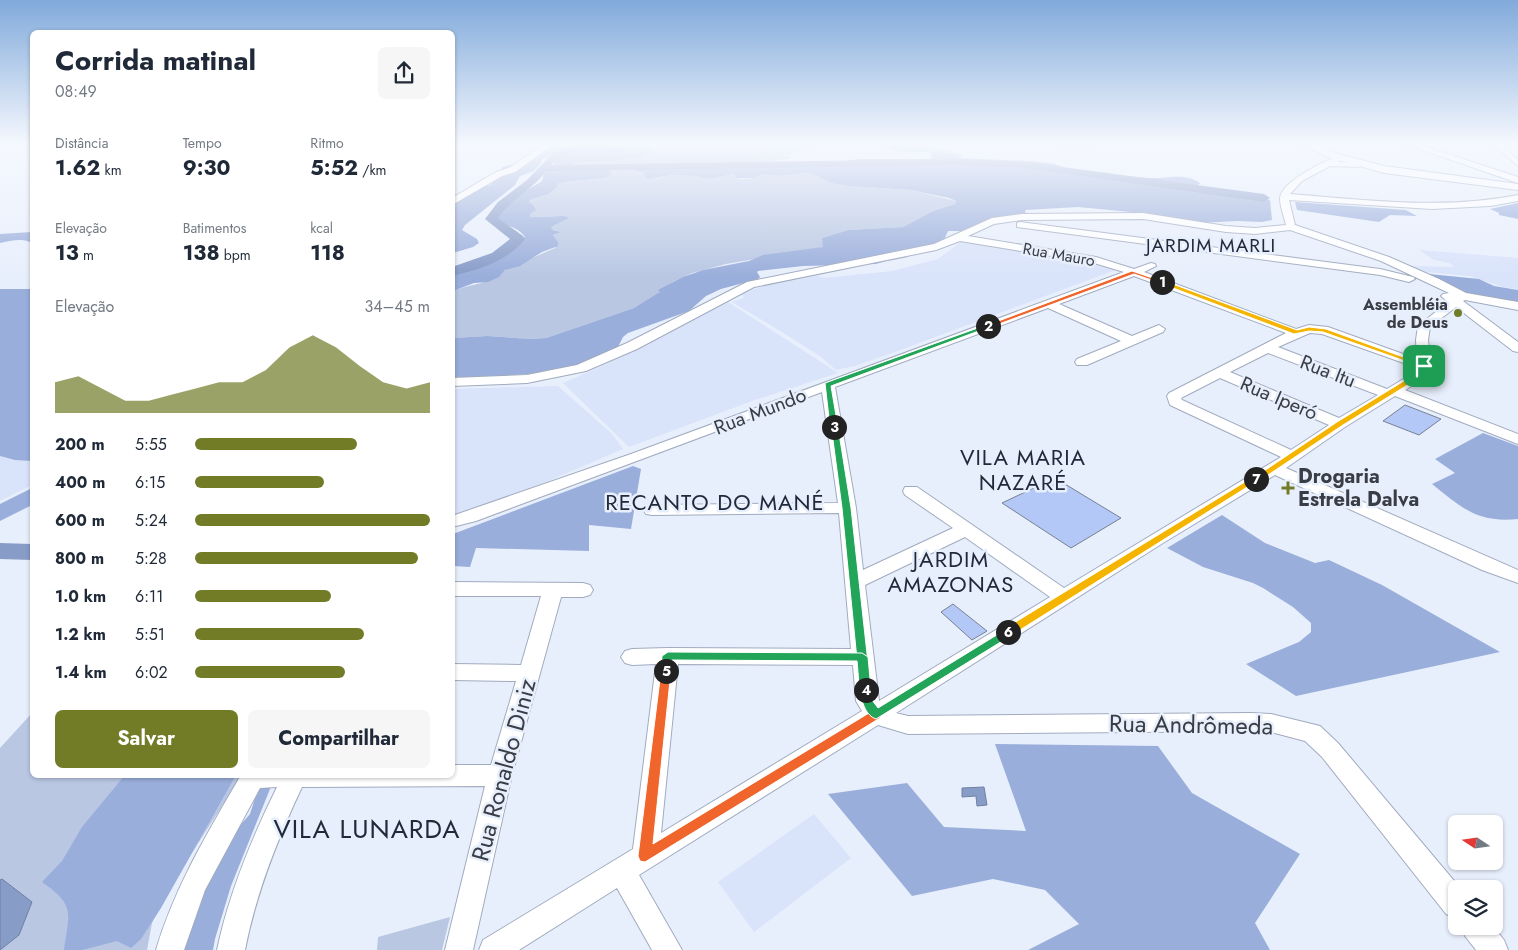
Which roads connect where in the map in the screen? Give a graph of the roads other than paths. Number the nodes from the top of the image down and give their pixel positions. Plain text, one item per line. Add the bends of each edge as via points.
1 (475, 188) edge
2 (1290, 188) edge
3 (1286, 198) junction
4 (1518, 198) edge
5 (455, 200) edge
6 (1045, 216) junction
7 (992, 221) junction
8 (1039, 227) junction
9 (1291, 227) junction
10 (959, 238) junction
11 (1151, 266) dead end
12 (1134, 272) junction
13 (1459, 298) junction
14 (1049, 304) junction
15 (1518, 306) edge
16 (1159, 329) dead end
17 (1296, 332) junction
18 (1132, 341) junction
19 (1268, 348) junction
20 (1518, 348) edge
21 (1082, 362) dead end
22 (1424, 366) junction
23 (1218, 372) junction
24 (455, 382) edge
25 (828, 385) junction
26 (1391, 393) junction
27 (1340, 424) junction
28 (1518, 439) edge
29 (1291, 456) junction
30 (1274, 468) junction
31 (911, 491) dead end
32 (847, 508) junction
33 (652, 510) dead end
34 (455, 521) edge
35 (966, 529) junction
36 (1518, 577) edge
37 (854, 582) junction
38 (455, 589) edge
39 (553, 590) junction
40 (583, 590) dead end
41 (1064, 597) junction
42 (668, 656) junction
43 (632, 657) dead end
44 (862, 657) junction
45 (455, 672) edge
46 (530, 673) junction
47 (876, 714) junction
48 (455, 775) edge
49 (500, 775) junction
50 (252, 778) edge
51 (295, 778) edge
52 (645, 856) junction
53 (622, 871) junction
54 (1448, 894) edge
55 (1482, 935) edge
56 (170, 950) edge
57 (230, 950) edge
58 (459, 950) edge
59 (492, 950) edge
60 (668, 950) edge
61 (1494, 950) edge

1 - 5 street
2 - 3 street
3 - 4 street via 1466,206
3 - 9 street
6 - 7 street
6 - 8 street via 1036,221
6 - 9 street via 1154,217 1254,231
7 - 8 street
7 - 10 street
8 - 13 street via 1390,273
9 - 13 street via 1385,259 1435,281
10 - 12 street, Rua Mauro via 1082,257
10 - 24 street via 936,247 751,284 632,346 581,368 527,379
11 - 12 street, Rua Mundo
12 - 14 street, Rua Mundo
12 - 17 street, Rua Mauro
13 - 15 street
13 - 20 street
13 - 22 street via 1424,326 1421,343
14 - 18 street
14 - 25 street, Rua Mundo
16 - 18 street
17 - 19 street
17 - 22 street via 1313,328 1332,333
18 - 21 street
19 - 23 street
19 - 26 street, Rua Itu
22 - 26 street via 1415,378
23 - 27 street, Rua Iperó
23 - 29 street via 1176,394 1175,402
25 - 32 street
25 - 34 street, Rua Mundo via 637,458
26 - 27 street
26 - 28 street, Rua Itu
27 - 29 street
29 - 30 street
30 - 36 street
30 - 41 street
31 - 35 street
32 - 33 street
32 - 37 street
35 - 37 street
35 - 41 street
37 - 44 street
38 - 39 street
39 - 40 street
39 - 46 street, Rua Ronaldo Diniz
41 - 47 street
42 - 43 street
42 - 44 street
42 - 52 street
44 - 47 street via 867,701
45 - 46 street
46 - 49 street, Rua Ronaldo Diniz
47 - 52 street
47 - 54 street, Rua Andrômeda via 908,725 1251,722 1271,723 1312,733 1330,750
48 - 49 street
49 - 58 street, Rua Ronaldo Diniz
50 - 56 street via 198,875 183,907
51 - 57 street via 246,886
52 - 53 street
53 - 59 street
53 - 60 street
55 - 61 street

